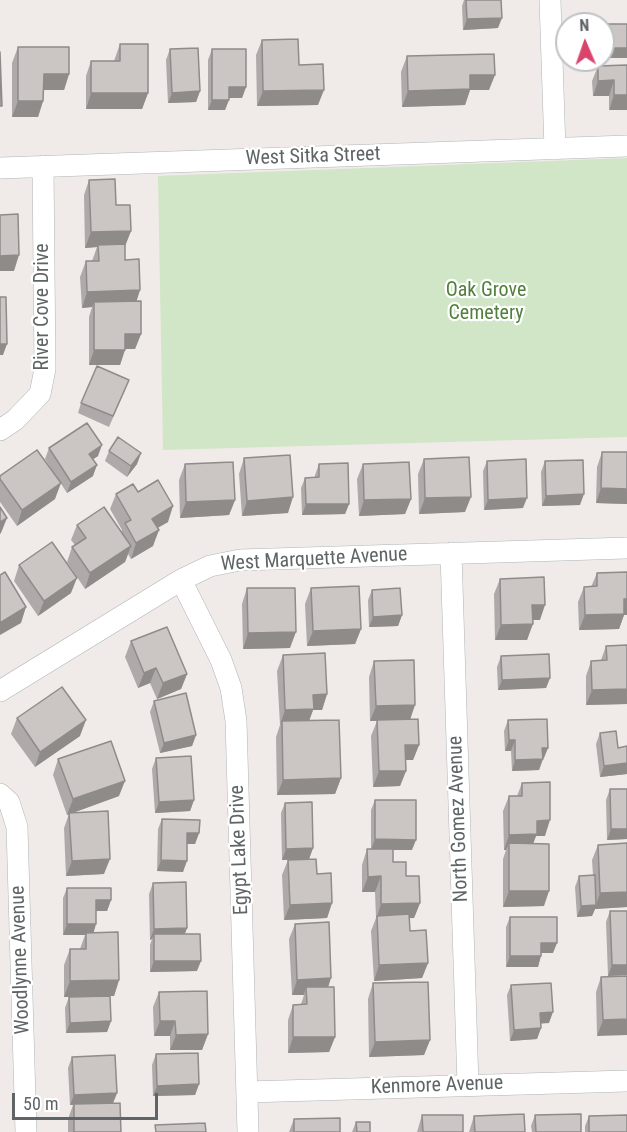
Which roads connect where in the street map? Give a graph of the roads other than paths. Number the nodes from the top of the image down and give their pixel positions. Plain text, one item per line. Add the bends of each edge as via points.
1 (550, 0) edge
2 (627, 146) edge
3 (555, 149) junction
4 (43, 166) junction
5 (0, 168) edge
6 (0, 430) edge
7 (627, 548) edge
8 (451, 553) junction
9 (181, 580) junction
10 (0, 691) edge
11 (0, 794) edge
12 (627, 1080) edge
13 (468, 1085) junction
14 (247, 1092) junction
15 (26, 1132) edge
16 (248, 1132) edge

1 - 3 street
2 - 3 street, West Sitka Street
3 - 4 street, West Sitka Street
4 - 5 street, West Sitka Street
4 - 6 street, River Cove Drive via 45,369 40,394
7 - 8 street, West Marquette Avenue
8 - 9 street, West Marquette Avenue via 240,560 210,566
8 - 13 street, North Gomez Avenue
9 - 10 street, West Marquette Avenue
9 - 14 street, Egypt Lake Drive via 221,660 231,688 236,721
11 - 15 street, Woodlynne Avenue via 9,802 17,827
12 - 13 street, Kenmore Avenue
13 - 14 street, Kenmore Avenue
14 - 16 street, Egypt Lake Drive

